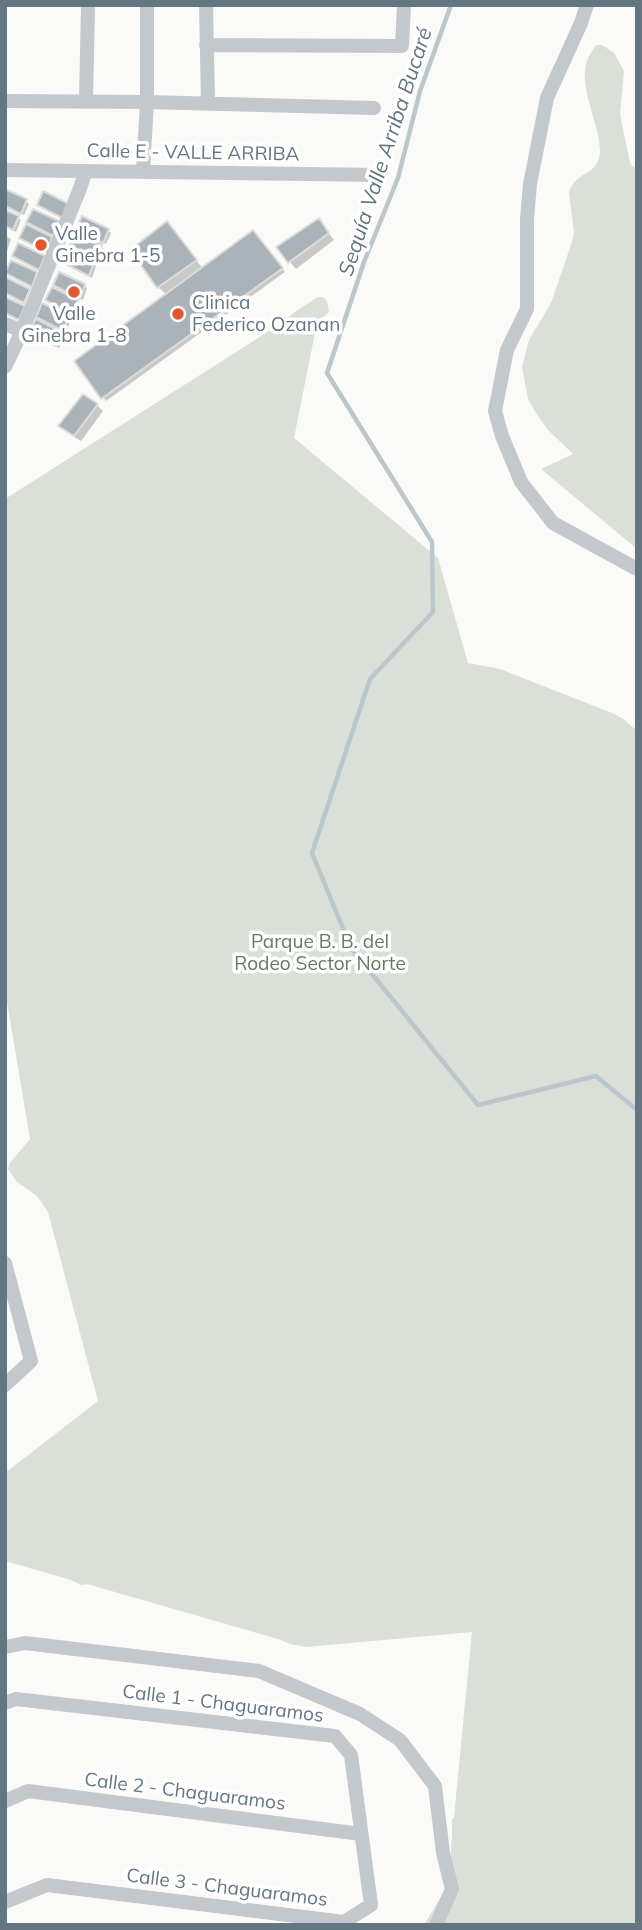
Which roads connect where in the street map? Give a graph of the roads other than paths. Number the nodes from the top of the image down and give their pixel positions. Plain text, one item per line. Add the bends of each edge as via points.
1 (88, 5) edge
2 (147, 5) edge
3 (206, 5) edge
4 (404, 5) edge
5 (587, 5) edge
6 (206, 44) junction
7 (5, 102) edge
8 (86, 102) junction
9 (147, 102) junction
10 (208, 103) junction
11 (374, 108) dead end
12 (5, 170) edge
13 (86, 171) junction
14 (143, 172) junction
15 (380, 175) dead end
16 (5, 324) edge
17 (22, 331) junction
18 (5, 367) edge
19 (637, 569) edge
20 (5, 1263) edge
21 (21, 1325) junction
22 (5, 1329) edge
23 (5, 1385) edge
24 (5, 1647) edge
25 (5, 1703) edge
26 (5, 1801) edge
27 (361, 1833) junction
28 (5, 1902) edge
29 (436, 1925) edge

1 - 8 street
2 - 9 street
3 - 6 street
4 - 6 street via 402,46
5 - 19 street via 547,98 530,184 527,309 507,350 495,411 521,482 553,523
6 - 10 street
7 - 8 street
8 - 9 street
9 - 10 street
9 - 14 street
10 - 11 street
12 - 13 street, Calle E - VALLE ARRIBA
13 - 14 street, Calle E - VALLE ARRIBA
13 - 17 street
14 - 15 street, Calle E - VALLE ARRIBA
16 - 17 street
17 - 18 street
20 - 21 street
21 - 22 street
21 - 23 street via 31,1361
24 - 29 street via 25,1643 260,1671 360,1714 400,1740 435,1786 452,1889
25 - 27 street, Calle 1 - Chaguaramos via 16,1699 335,1736 351,1755
26 - 27 street, Calle 2 - Chaguaramos via 28,1791
27 - 28 street, Calle 3 - Chaguaramos via 371,1905 344,1922 47,1885

